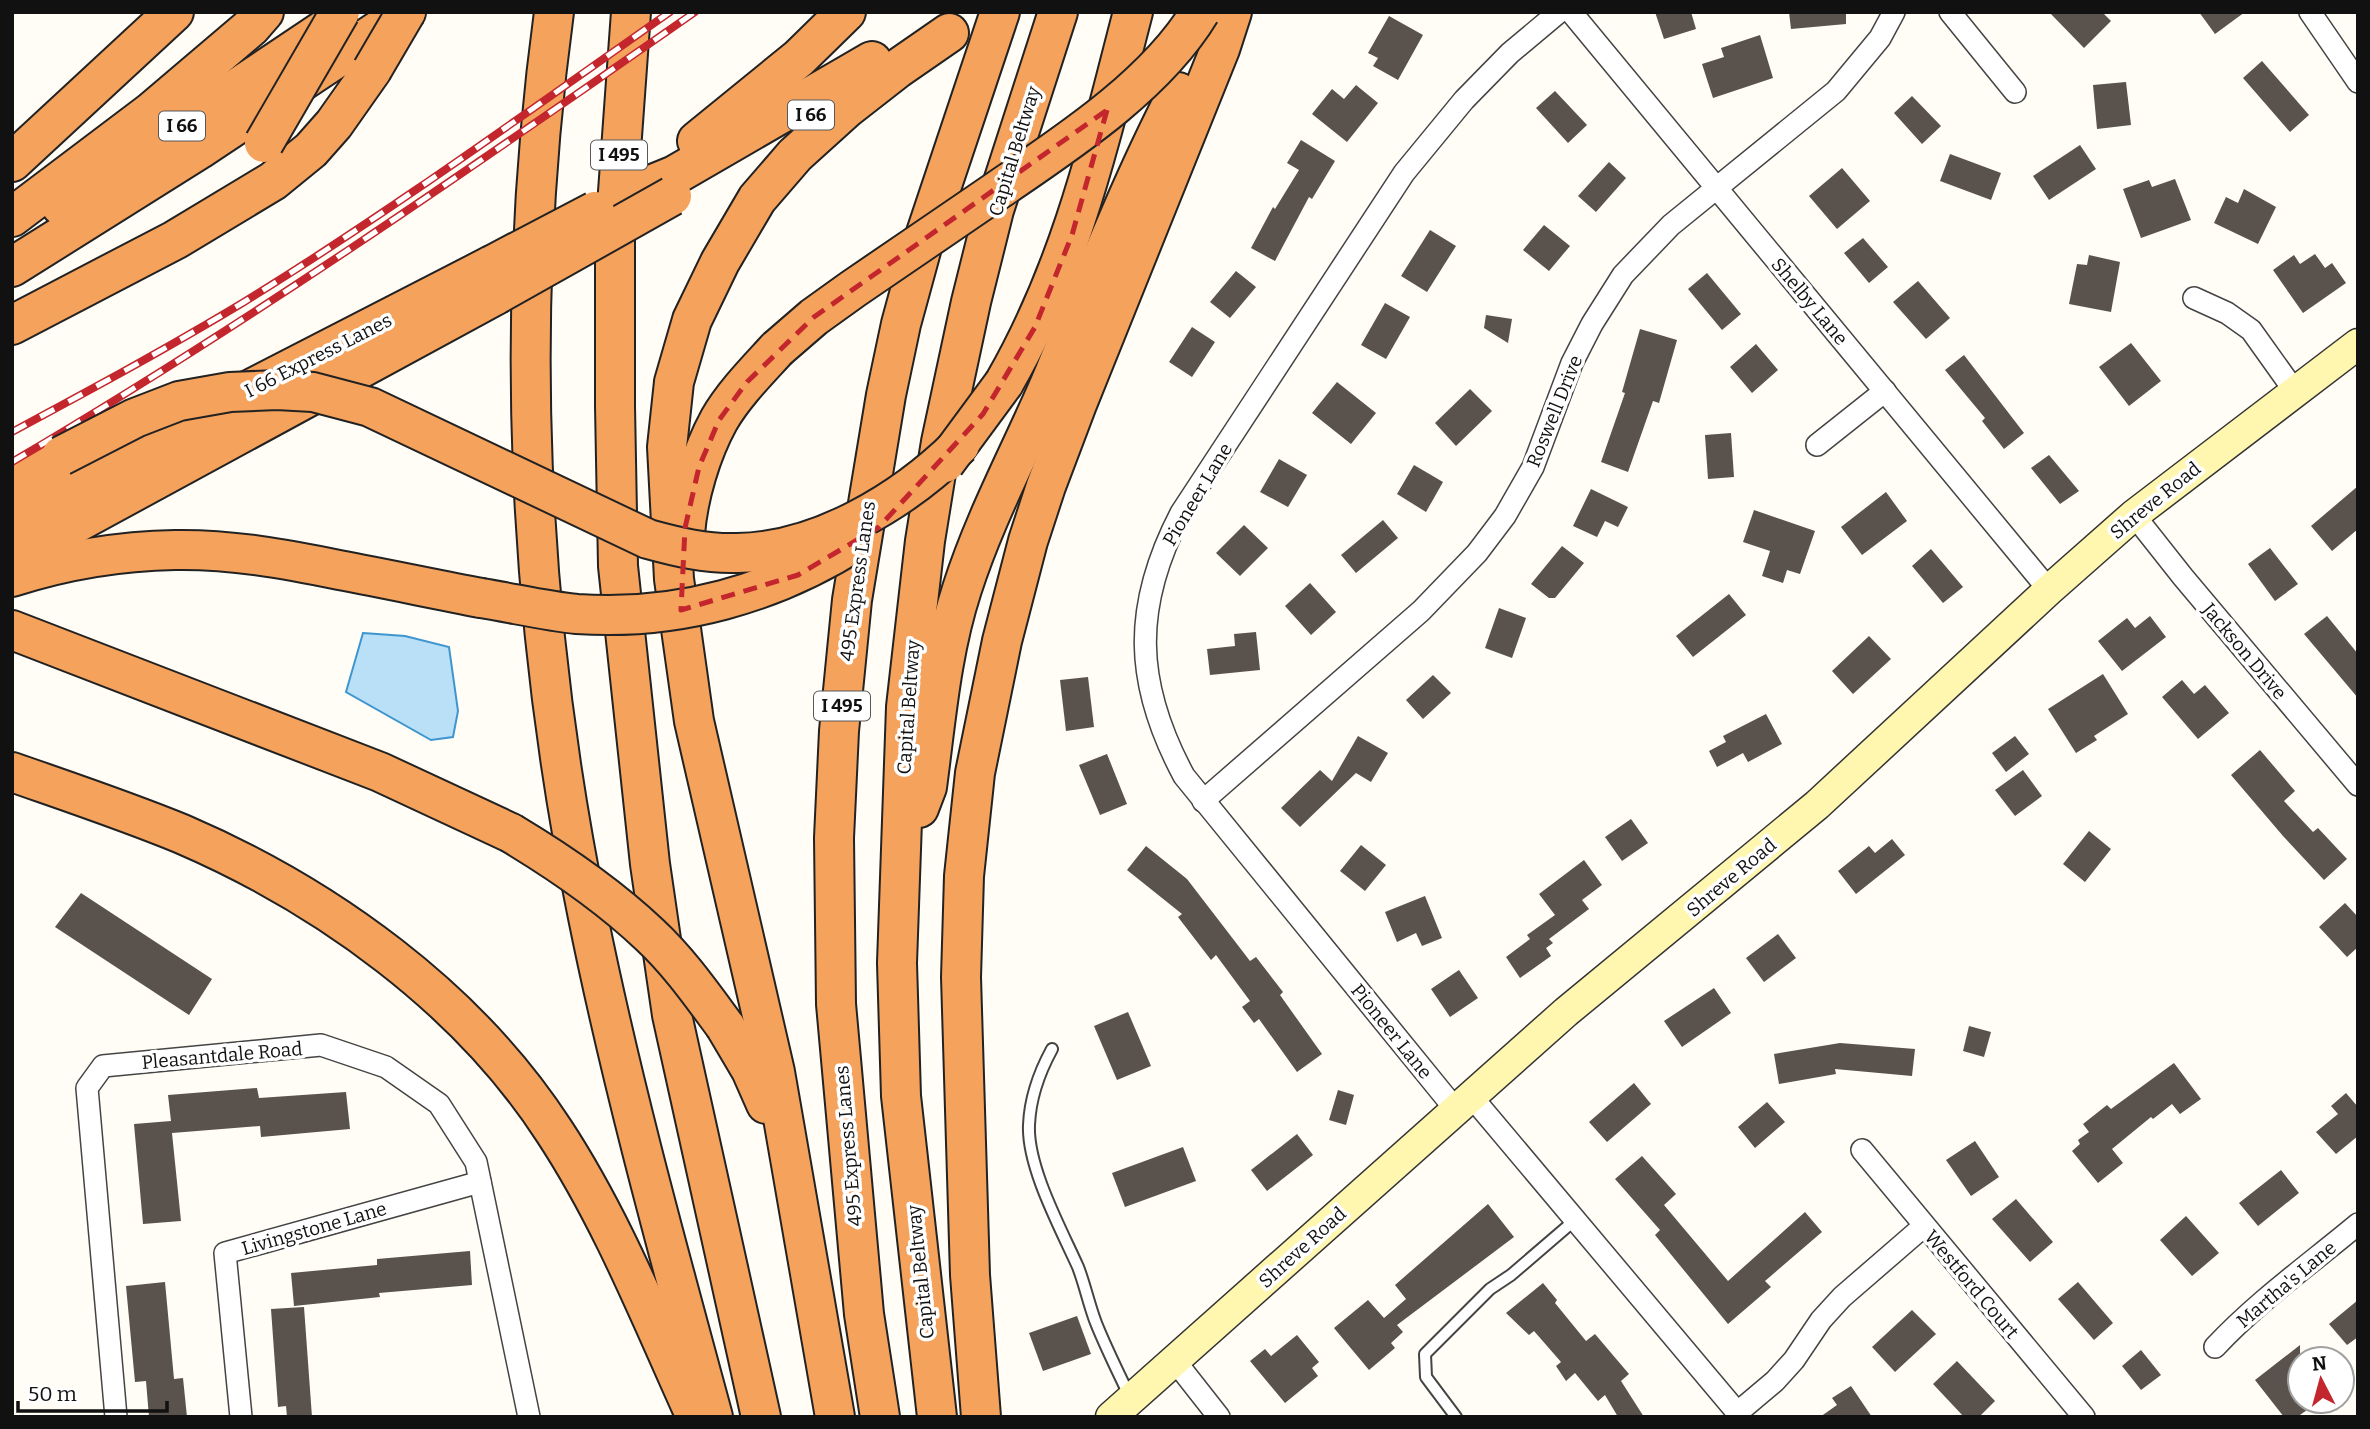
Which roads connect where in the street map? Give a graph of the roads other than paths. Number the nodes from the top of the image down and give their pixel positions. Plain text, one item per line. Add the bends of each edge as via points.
1 (174, 12) edge
2 (264, 12) edge
3 (340, 12) edge
4 (350, 12) edge
5 (406, 12) edge
6 (554, 12) edge
7 (631, 12) edge
8 (639, 12) edge
9 (846, 12) edge
10 (1000, 12) edge
11 (1058, 12) edge
12 (1133, 12) edge
13 (1179, 12) edge
14 (1200, 12) edge
15 (1231, 12) edge
16 (1559, 12) edge
17 (1571, 12) edge
18 (1894, 12) edge
19 (1950, 12) edge
20 (2310, 12) edge
21 (958, 18) edge
22 (626, 78) junction
23 (2358, 82) edge
24 (2015, 92) dead end
25 (12, 162) edge
26 (673, 177) junction
27 (1716, 188) junction
28 (12, 216) edge
29 (1115, 226) junction
30 (12, 238) edge
31 (12, 267) edge
32 (121, 269) junction
33 (494, 280) junction
34 (2194, 298) dead end
35 (12, 325) edge
36 (2358, 344) edge
37 (1885, 391) junction
38 (2296, 393) junction
39 (960, 445) junction
40 (1817, 446) dead end
41 (12, 486) edge
42 (2134, 516) junction
43 (12, 518) edge
44 (12, 558) edge
45 (12, 577) edge
46 (2049, 590) junction
47 (12, 630) edge
48 (681, 637) junction
49 (12, 772) edge
50 (2358, 785) edge
51 (1203, 801) junction
52 (899, 862) junction
53 (1052, 1049) dead end
54 (1464, 1103) junction
55 (1862, 1150) dead end
56 (480, 1182) junction
57 (1576, 1220) junction
58 (2358, 1224) edge
59 (1924, 1226) junction
60 (805, 1237) junction
61 (2215, 1347) dead end
62 (1175, 1361) junction
63 (1121, 1408) edge
64 (1739, 1415) edge
65 (116, 1417) edge
66 (241, 1417) edge
67 (529, 1417) edge
68 (695, 1417) edge
69 (713, 1417) edge
70 (761, 1417) edge
71 (835, 1417) edge
72 (880, 1417) edge
73 (937, 1417) edge
74 (981, 1417) edge
75 (1219, 1417) edge
76 (1456, 1417) edge
77 (2084, 1417) edge

1 - 25 highway
2 - 28 highway via 151,112
3 - 32 highway, bridge via 239,179 174,235
4 - 30 highway, I 66
5 - 31 highway
5 - 32 highway, bridge via 372,70 311,150 227,210
6 - 69 highway via 539,135 530,338 532,483 545,637 587,914 644,1158
7 - 22 highway, I 495
8 - 22 highway
9 - 26 highway
10 - 72 highway, 495 Express Lanes / I 495 via 925,236 901,324 852,600 839,731 834,838 836,1004 864,1314
11 - 52 highway, Capital Beltway via 994,210 941,442 915,610
12 - 39 highway, bridge via 1072,235 1035,327 1004,383
13 - 29 highway
14 - 48 highway, bridge via 1140,83 1089,126 814,317 747,382 719,420 699,467 685,528
15 - 29 highway via 1185,79
15 - 74 highway via 1046,486 1013,595 975,773 961,929 962,1050 970,1275
16 - 51 street, Pioneer Lane via 1464,100 1404,173 1181,513 1166,543 1147,609 1148,679 1167,745
17 - 27 street, Shelby Lane
18 - 27 street, Roswell Drive via 1880,38 1836,91
19 - 24 street
20 - 23 street
21 - 26 highway, I 66
21 - 48 highway via 795,155 757,199 692,320 674,382 667,447
22 - 70 highway, I 495 via 615,233 618,566 650,864 672,1016
26 - 33 highway, I 66, bridge
26 - 33 highway, I 66 Express Lanes, bridge via 626,195
27 - 37 street, Shelby Lane
27 - 51 street, Roswell Drive via 1671,225 1623,275 1572,363 1533,467 1477,553 1421,611
29 - 52 highway via 986,523 962,590 945,653 927,788
32 - 35 highway
33 - 43 highway, I 66 Express Lanes via 247,391
33 - 44 highway, I 66
34 - 38 street via 2251,330
36 - 38 main road, Shreve Road
37 - 40 street
37 - 46 street, Shelby Lane
38 - 42 main road, Shreve Road
39 - 41 highway, bridge via 920,481 846,525 766,551 739,553 713,553 648,538 370,407 313,392 230,392 179,401 61,456
39 - 45 highway, bridge via 879,527 797,575 704,606 660,613 574,613 219,551 128,552
42 - 46 main road, Shreve Road
42 - 50 street, Jackson Drive
46 - 54 main road, Shreve Road via 1817,806 1566,1012
47 - 60 highway, bridge via 380,772 511,833 607,897 652,936 691,979 751,1070 783,1153
48 - 60 highway via 694,721 775,1072
49 - 68 highway via 184,835 277,883 379,948 429,987 512,1073 554,1130 631,1274
51 - 54 street, Pioneer Lane
52 - 73 highway, Capital Beltway via 901,1096
53 - 63 lane via 1031,1108 1028,1127 1033,1157 1079,1270
54 - 57 street, Pioneer Lane
54 - 62 main road, Shreve Road
55 - 59 street, Westford Court
56 - 65 street, Pleasantdale Road via 476,1162 439,1104 386,1068 321,1045 103,1066 87,1088
56 - 66 street, Livingstone Lane via 225,1253
56 - 67 street, Pleasantdale Road
57 - 64 street, Pioneer Lane
57 - 76 lane via 1490,1289 1425,1354 1426,1377
58 - 61 street, Martha's Lane via 2268,1296
59 - 64 street via 1842,1297 1794,1360
59 - 77 street, Westford Court
60 - 71 highway
62 - 63 main road, Shreve Road
62 - 75 street

